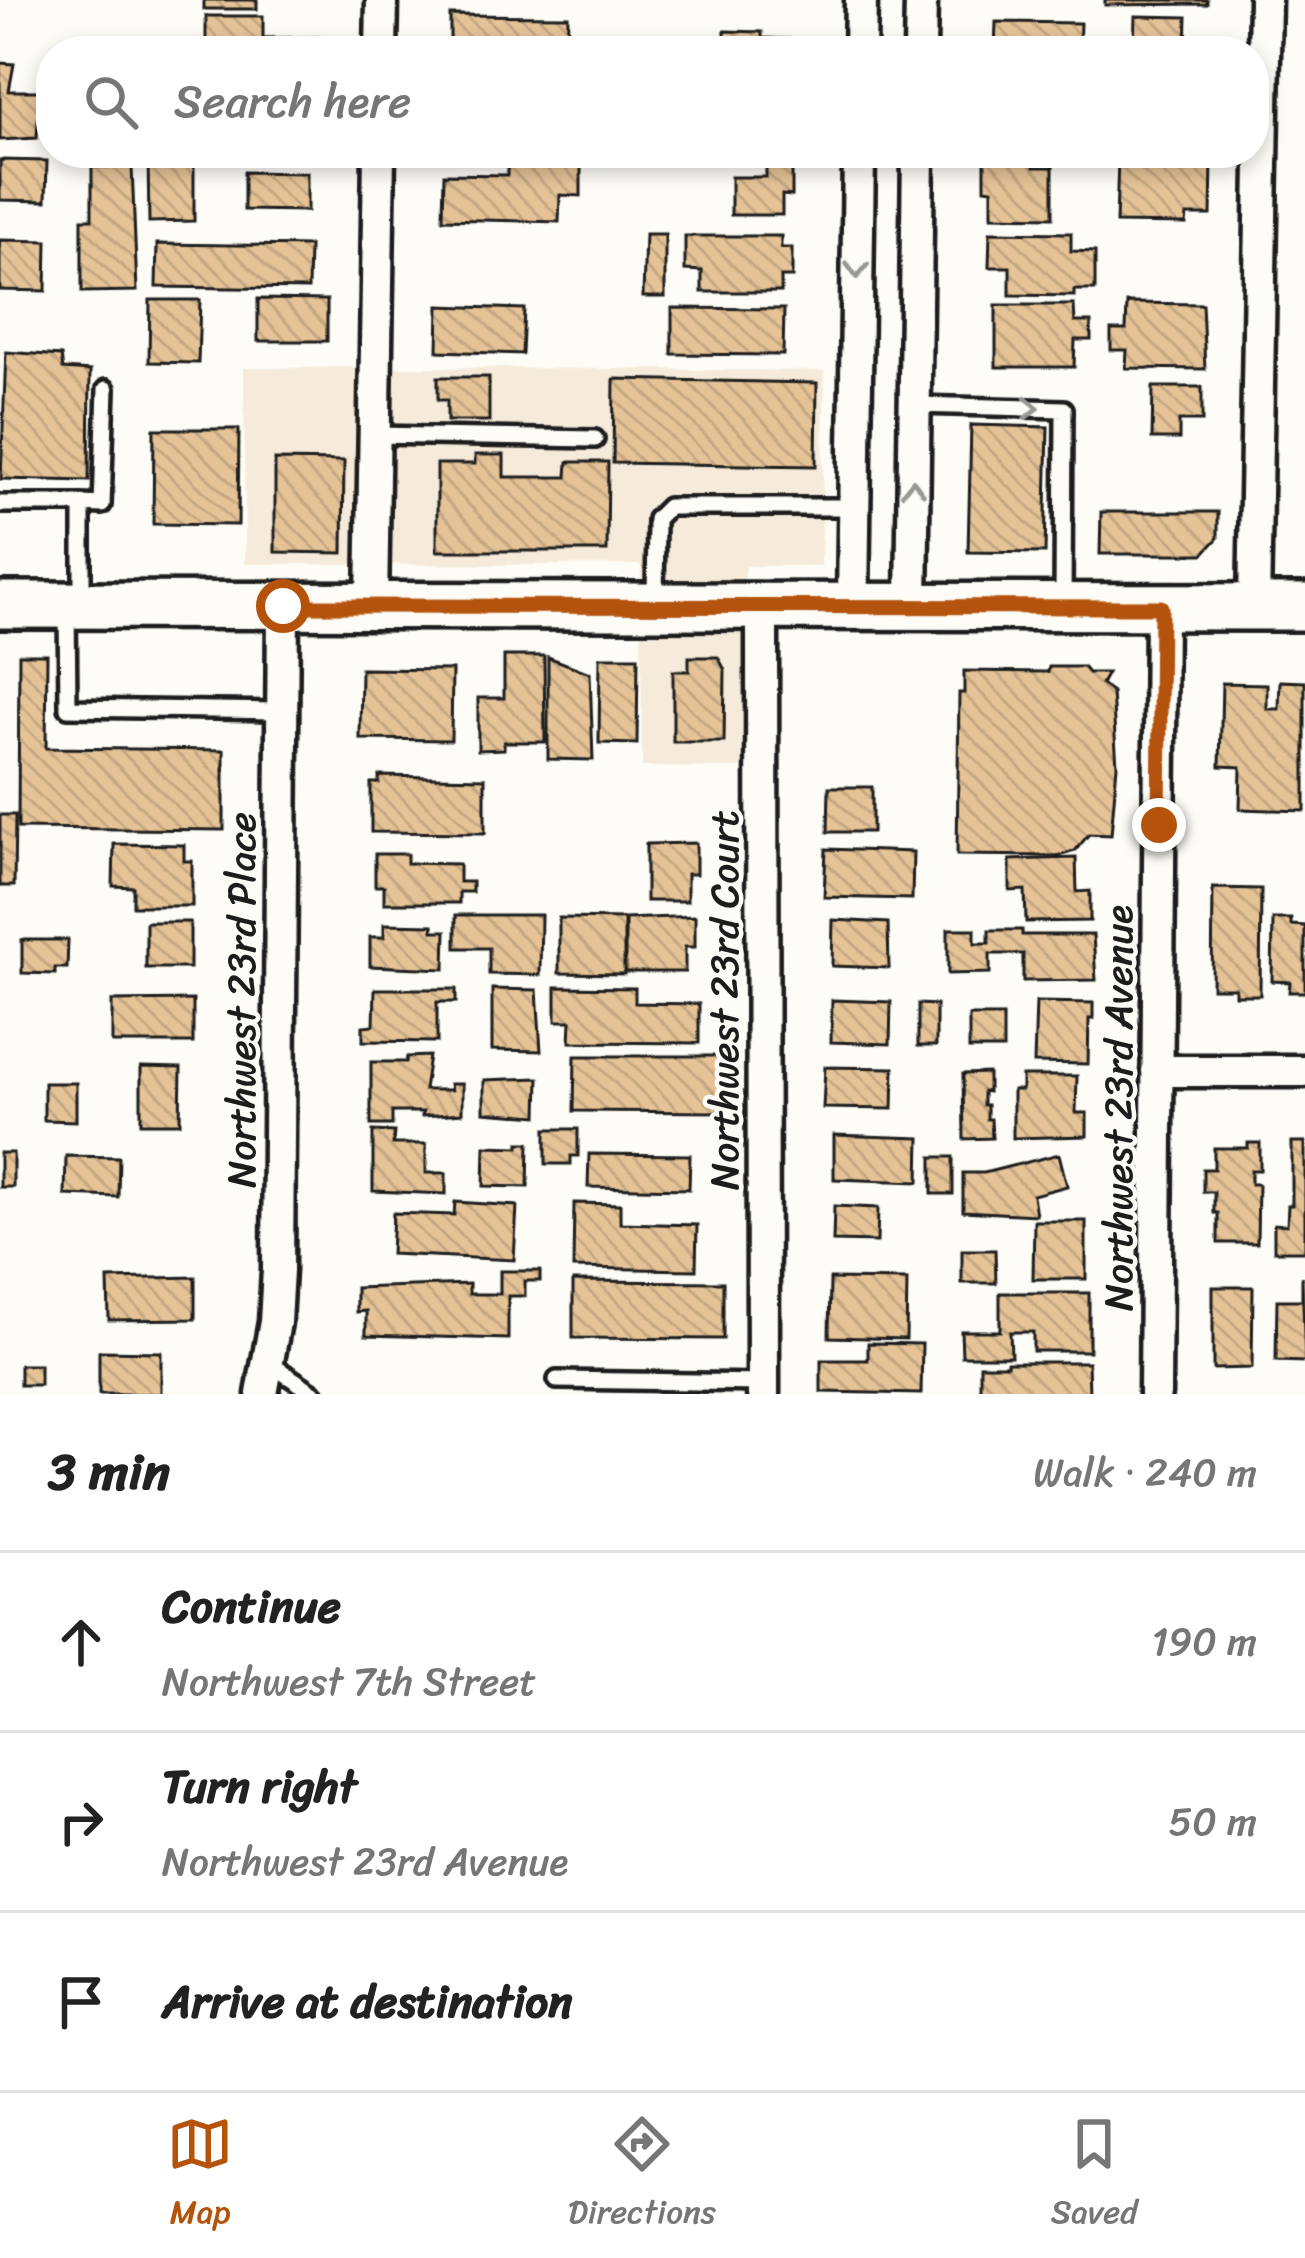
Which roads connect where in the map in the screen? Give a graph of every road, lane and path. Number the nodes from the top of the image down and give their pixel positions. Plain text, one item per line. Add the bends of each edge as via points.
1 (382, 0) edge
2 (861, 0) edge
3 (921, 0) edge
4 (1264, 0) edge
5 (381, 36) edge
6 (860, 36) edge
7 (920, 36) edge
8 (1263, 36) edge
9 (379, 168) edge
10 (859, 168) edge
11 (918, 168) edge
12 (1261, 168) edge
13 (106, 389) dead end
14 (914, 405) junction
15 (375, 435) junction
16 (595, 439) dead end
17 (0, 504) edge
18 (82, 504) junction
19 (854, 507) junction
20 (0, 605) edge
21 (75, 605) junction
22 (853, 605) junction
23 (912, 605) junction
24 (283, 606) junction
25 (372, 606) junction
26 (763, 606) junction
27 (1063, 606) junction
28 (1253, 606) junction
29 (655, 607) junction
30 (1161, 607) junction
31 (1305, 607) edge
32 (282, 711) junction
33 (1305, 1071) edge
34 (1157, 1072) junction
35 (269, 1363) junction
36 (557, 1380) dead end
37 (764, 1389) edge
38 (262, 1394) edge
39 (315, 1394) edge
40 (1155, 1394) edge

1 - 5 street
2 - 6 street
3 - 7 street
4 - 8 street
9 - 15 street
10 -> 19 street
11 - 14 street
12 - 28 street
13 - 18 lane via 102,505
23 -> 14 street
14 -> 27 lane via 1064,409
15 - 16 lane
15 - 25 street
17 - 18 lane
18 - 21 lane
19 - 22 street
19 - 29 lane via 668,507 656,519
20 - 21 main road
21 - 24 main road
21 - 32 lane via 68,708
22 - 23 main road
22 - 26 main road
23 - 27 main road
24 - 25 main road
24 - 32 street, Northwest 23rd Place
25 - 29 main road
26 - 29 main road
26 - 37 street, Northwest 23rd Court
27 - 30 main road
28 - 30 main road
28 - 31 main road
30 - 34 street, Northwest 23rd Avenue
32 - 35 street, Northwest 23rd Place via 278,1270
33 - 34 street
34 - 40 street, Northwest 23rd Avenue
35 - 38 street, Northwest 23rd Place
35 - 39 lane
36 - 37 lane

